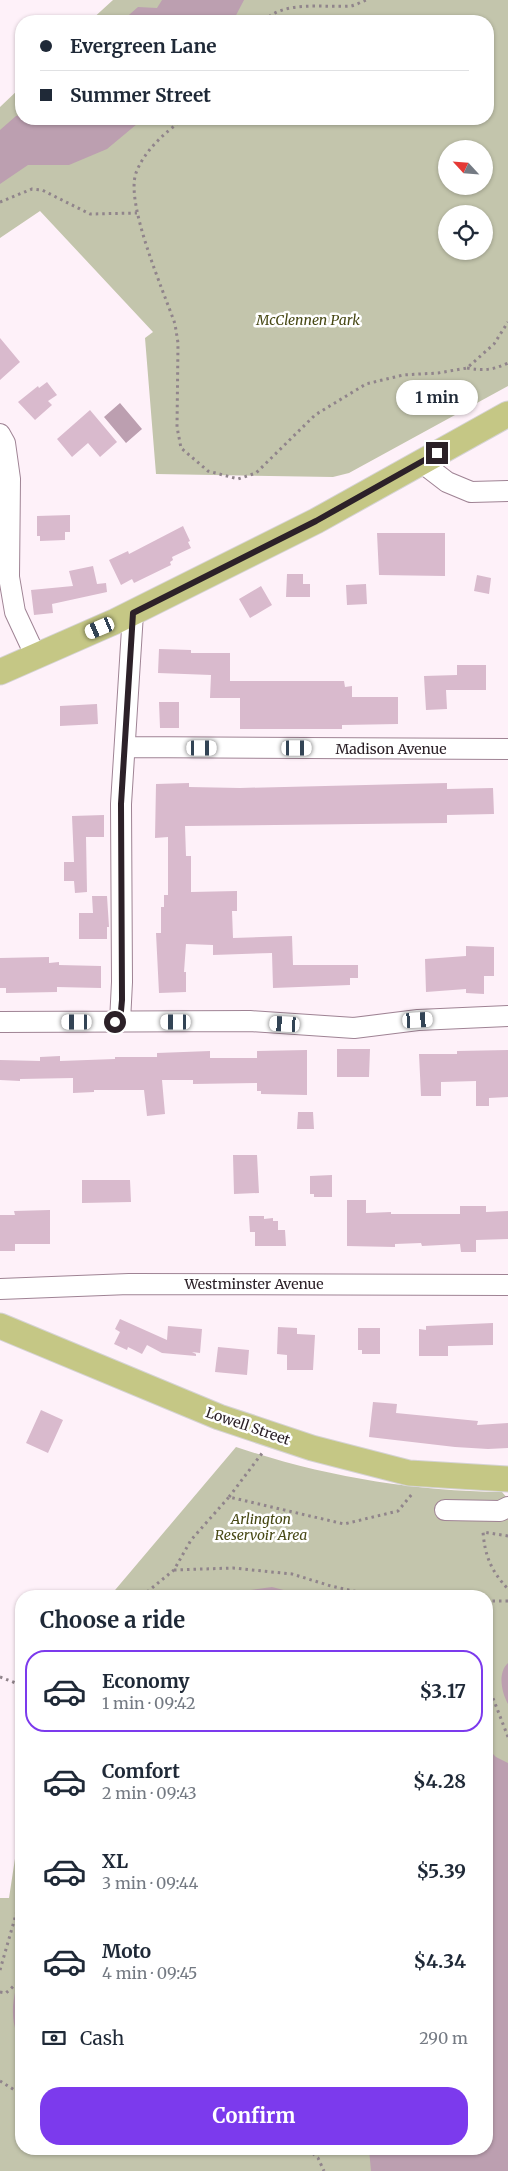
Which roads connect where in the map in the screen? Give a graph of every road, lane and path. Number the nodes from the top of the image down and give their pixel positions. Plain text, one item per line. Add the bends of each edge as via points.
1 (366, 0) edge
2 (273, 15) edge
3 (177, 125) edge
4 (0, 202) edge
5 (137, 213) junction
6 (508, 322) edge
7 (508, 363) edge
8 (466, 368) junction
9 (508, 414) edge
10 (0, 434) edge
11 (421, 462) junction
12 (508, 491) edge
13 (133, 613) junction
14 (36, 656) junction
15 (0, 672) edge
16 (125, 748) junction
17 (508, 749) edge
18 (508, 1016) edge
19 (0, 1022) edge
20 (120, 1022) junction
21 (508, 1285) edge
22 (0, 1290) edge
23 (0, 1326) edge
24 (264, 1451) dead end
25 (432, 1475) junction
26 (508, 1479) edge
27 (229, 1497) junction
28 (508, 1507) edge
29 (446, 1510) dead end
30 (508, 1536) edge
31 (174, 1570) junction
32 (508, 1589) edge
33 (149, 1590) edge
34 (349, 1590) edge
35 (493, 1601) edge
36 (508, 1601) edge
37 (0, 1677) edge
38 (15, 1683) edge
39 (493, 1698) edge
40 (508, 1737) edge
41 (15, 1918) edge
42 (0, 1970) edge
43 (15, 1985) edge
44 (0, 1992) edge
45 (0, 2081) edge
46 (15, 2090) edge
47 (315, 2155) edge
48 (324, 2171) edge

1 - 2 path via 353,6 296,3
3 - 5 path via 143,158 135,174
4 - 5 path via 32,189 42,190 90,214
5 - 8 path via 175,324 178,343 177,427 181,448 208,471 238,479 256,473 315,415 366,384 403,375
6 - 8 path via 494,344
7 - 8 path via 494,370
9 - 11 main road
10 - 14 street via 10,479 9,577 15,612
11 - 12 street via 447,482 471,492
11 - 13 main road via 316,521
13 - 14 main road
13 - 16 street
14 - 15 main road
16 - 17 street, Madison Avenue
16 - 20 street via 121,804
18 - 20 street via 418,1020 354,1028 250,1021
19 - 20 street
21 - 22 street, Westminster Avenue via 129,1284
23 - 25 main road, Lowell Street via 219,1417 360,1462
24 - 27 path
25 - 26 main road, Lowell Street
25 - 27 path via 429,1482 416,1490 398,1511 344,1524
27 - 31 path via 191,1540
28 - 29 street via 500,1511
30 - 32 path via 483,1532 485,1554
31 - 33 path
31 - 34 path via 233,1568 292,1574
35 - 36 path
37 - 38 path
39 - 40 path
41 - 42 path
43 - 44 path via 6,1993
45 - 46 path
47 - 48 path

